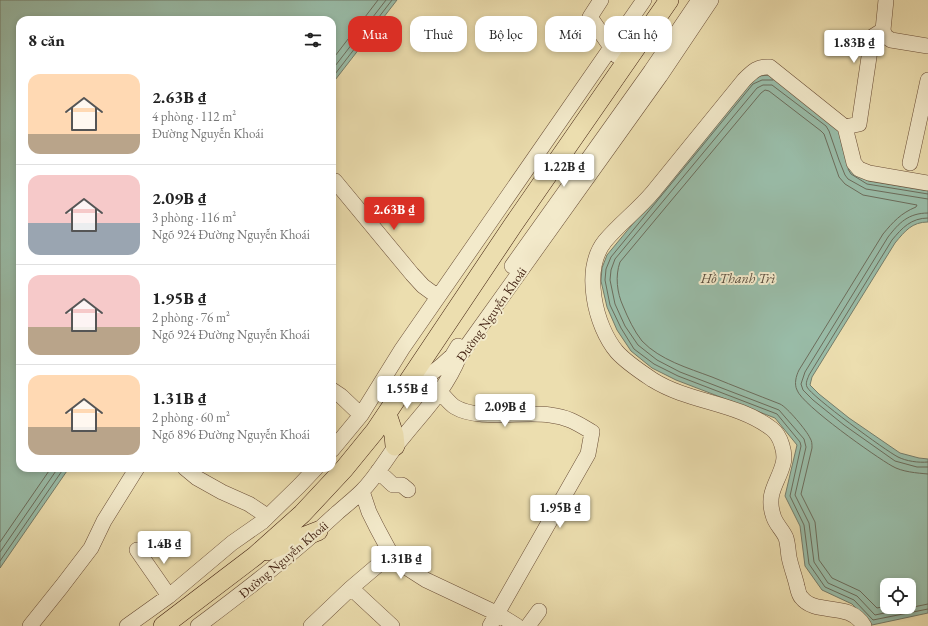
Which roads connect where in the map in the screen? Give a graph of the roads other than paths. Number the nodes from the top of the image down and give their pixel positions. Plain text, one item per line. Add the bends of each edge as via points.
1 (601, 0) edge
2 (644, 0) edge
3 (669, 0) edge
4 (699, 0) edge
5 (712, 0) edge
6 (886, 0) edge
7 (633, 16) edge
8 (883, 30) junction
9 (604, 38) edge
10 (928, 46) edge
11 (609, 52) edge
12 (614, 52) edge
13 (624, 64) junction
14 (928, 80) edge
15 (845, 126) junction
16 (910, 163) dead end
17 (336, 182) edge
18 (928, 183) edge
19 (438, 297) junction
20 (456, 356) junction
21 (401, 391) junction
22 (440, 392) junction
23 (336, 393) edge
24 (387, 414) junction
25 (361, 416) junction
26 (336, 445) edge
27 (395, 446) junction
28 (378, 471) junction
29 (135, 472) edge
30 (189, 472) edge
31 (312, 472) edge
32 (408, 490) dead end
33 (362, 491) junction
34 (267, 516) junction
35 (318, 531) junction
36 (137, 550) dead end
37 (391, 554) junction
38 (255, 556) junction
39 (351, 588) junction
40 (169, 596) junction
41 (539, 611) dead end
42 (493, 620) edge
43 (318, 624) edge
44 (30, 626) edge
45 (127, 626) edge
46 (163, 626) edge
47 (198, 626) edge
48 (392, 626) edge
49 (517, 626) edge
50 (528, 626) edge
51 (864, 626) edge

1 - 9 street via 590,17
2 - 7 street
3 - 13 main road, Đường Nguyễn Khoái
4 - 20 street, Đường Nguyễn Khoái via 470,327
5 - 20 street, Đường Nguyễn Khoái via 660,76
6 - 8 street
8 - 10 street via 890,40
8 - 15 street via 872,38 859,124
11 - 19 street
12 - 13 street
13 - 21 main road, Đường Nguyễn Khoái
14 - 16 street
15 - 18 street via 854,163 859,169
15 - 51 street via 770,67 754,70 650,196 604,243 595,262 592,277 594,299 603,329 617,352 630,364 669,388 690,397 735,409 774,430 780,438 784,463 773,487 771,509 786,538 800,597 820,608 849,612
17 - 19 street via 412,274
19 - 25 street
20 - 21 street, Đường Nguyễn Khoái via 417,385
20 - 22 street, Đường Nguyễn Khoái via 448,381
21 - 24 main road, Đường Nguyễn Khoái
22 - 27 street, Đường Nguyễn Khoái
22 - 42 street via 455,407 472,414 550,415 572,420 592,432 588,454
23 - 25 street
24 - 27 main road
24 - 38 main road, Đường Nguyễn Khoái via 339,474 302,514
25 - 26 street
27 - 28 street, Đường Nguyễn Khoái
28 - 32 street via 393,485 402,485
28 - 33 street, Đường Nguyễn Khoái
29 - 44 street via 104,521 91,548
30 - 34 street
31 - 34 street
33 - 35 street, Đường Nguyễn Khoái
33 - 37 street via 369,512
34 - 40 street
35 - 38 main road
35 - 47 street, Đường Nguyễn Khoái via 264,577
36 - 40 street
37 - 39 street
37 - 42 street via 426,580
38 - 46 main road, Đường Nguyễn Khoái
39 - 43 street
39 - 48 street
40 - 45 street
41 - 50 street
42 - 49 street

